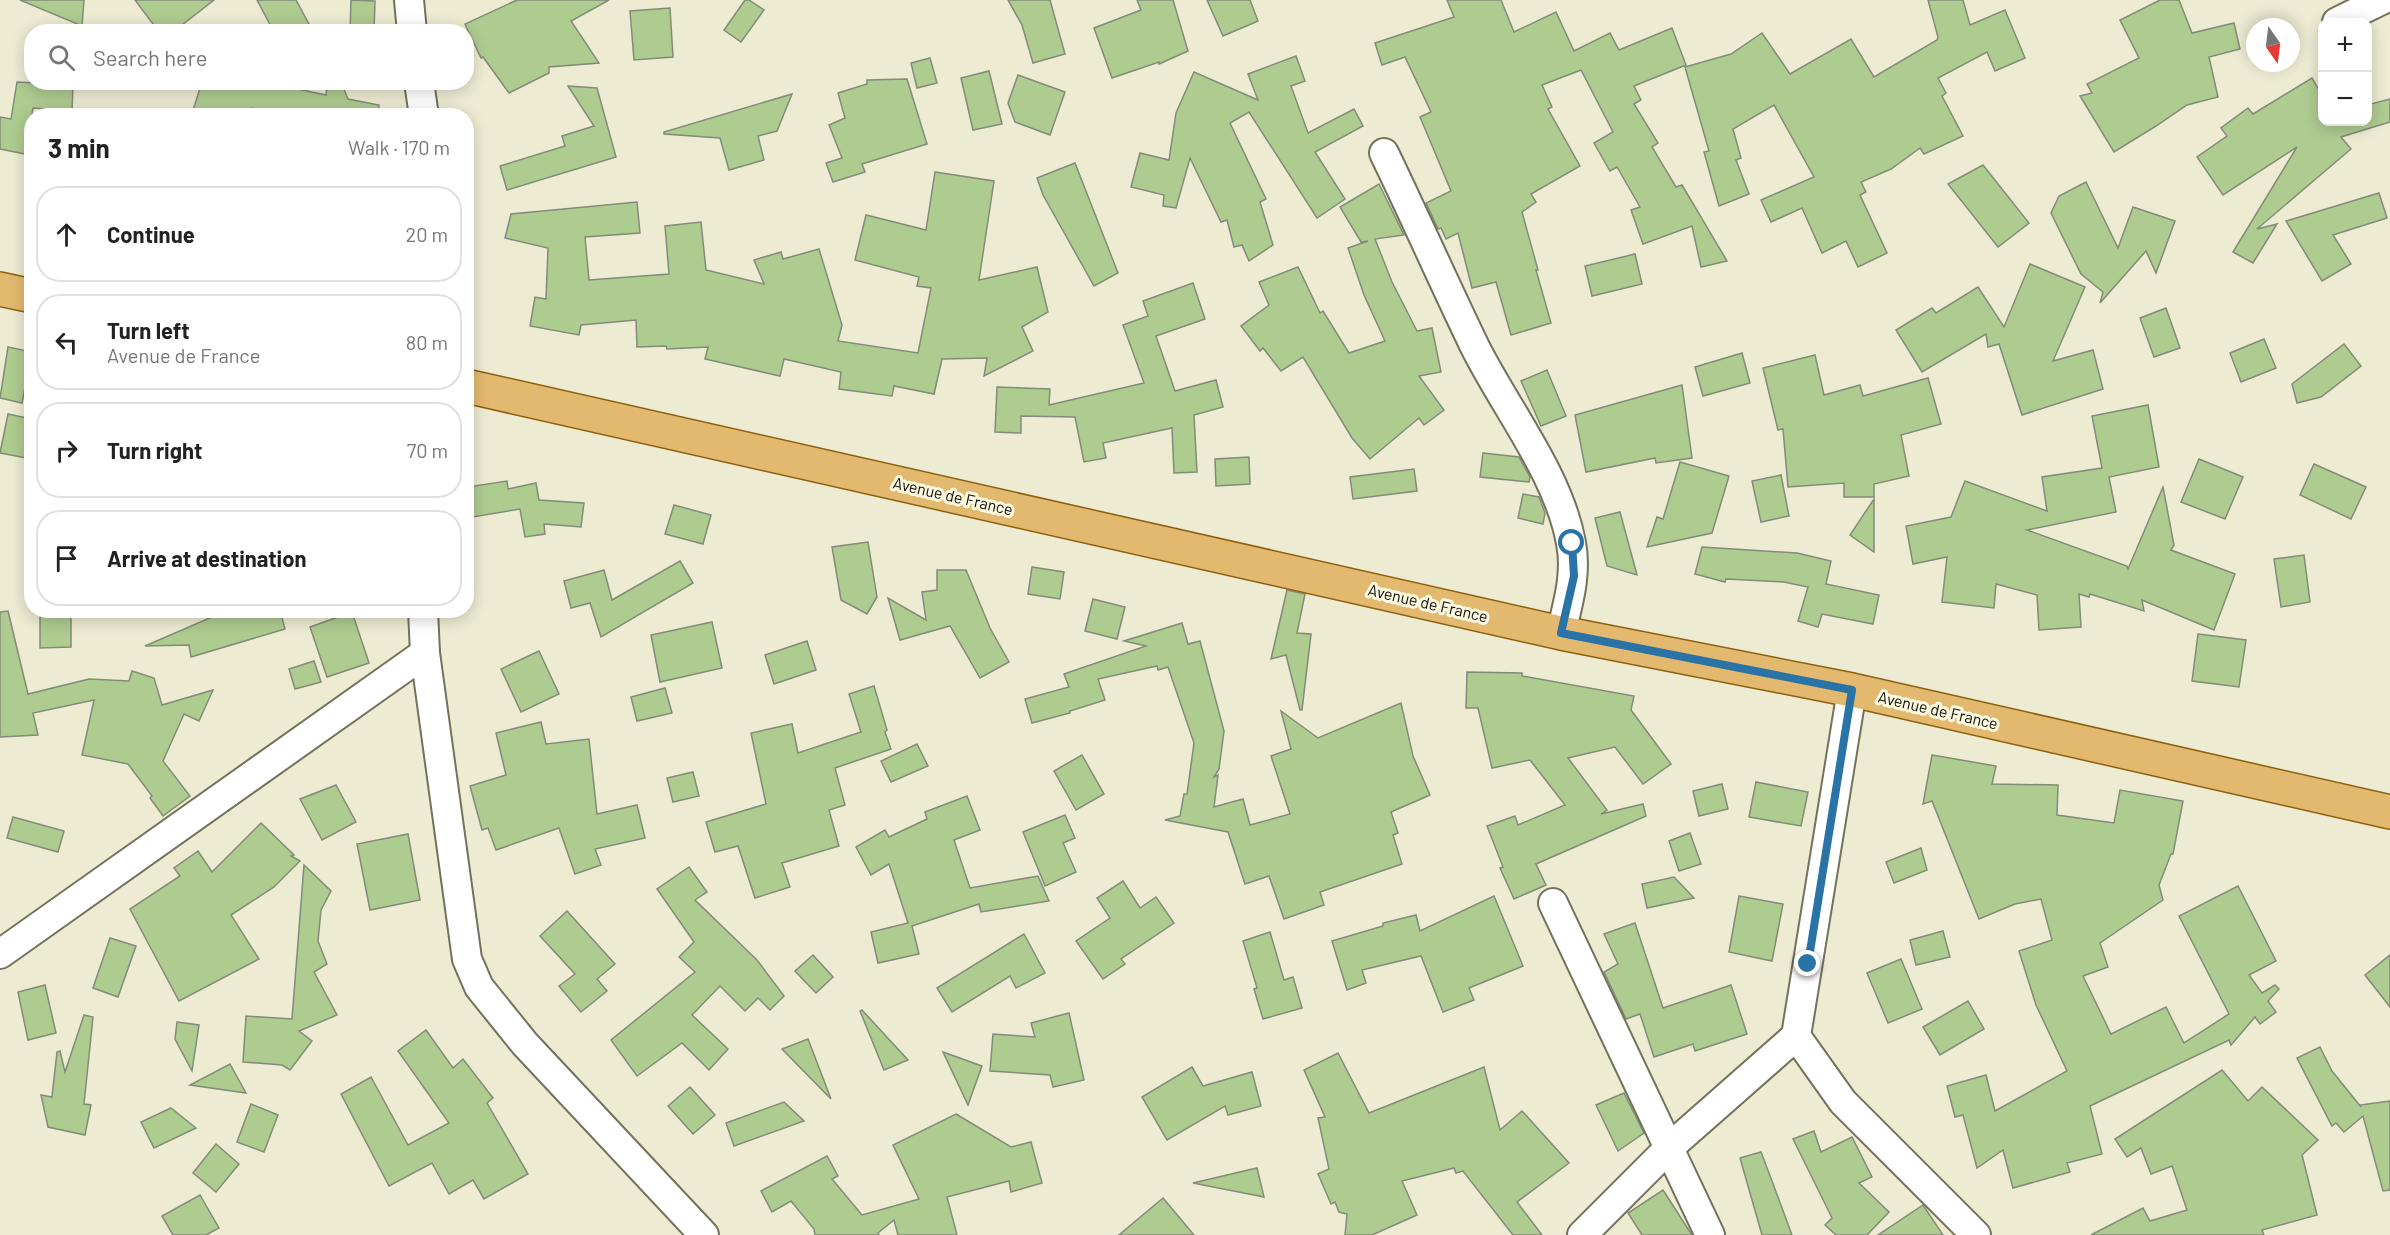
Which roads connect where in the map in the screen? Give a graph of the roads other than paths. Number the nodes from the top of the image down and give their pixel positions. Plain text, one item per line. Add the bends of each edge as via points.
1 (410, 0) edge
2 (2382, 0) edge
3 (2345, 18) edge
4 (412, 24) edge
5 (420, 90) edge
6 (423, 108) edge
7 (1384, 153) dead end
8 (0, 289) edge
9 (24, 294) edge
10 (474, 388) edge
11 (423, 618) edge
12 (1561, 633) junction
13 (425, 653) junction
14 (1852, 690) junction
15 (2390, 812) edge
16 (1553, 903) dead end
17 (0, 954) edge
18 (1796, 1036) junction
19 (1670, 1147) junction
20 (704, 1235) edge
21 (1582, 1235) edge
22 (1710, 1235) edge
23 (1976, 1235) edge

1 - 4 street
2 - 3 street
5 - 6 street
7 - 12 street via 1476,348 1550,482 1564,516 1572,543 1574,576
8 - 9 main road
10 - 12 main road, Avenue de France
11 - 13 street
12 - 14 main road, Avenue de France
13 - 17 street
13 - 20 street via 467,959 479,987 525,1044
14 - 15 main road, Avenue de France
14 - 18 street
16 - 19 street
18 - 19 street
18 - 23 street via 1843,1102
19 - 21 street
19 - 22 street

